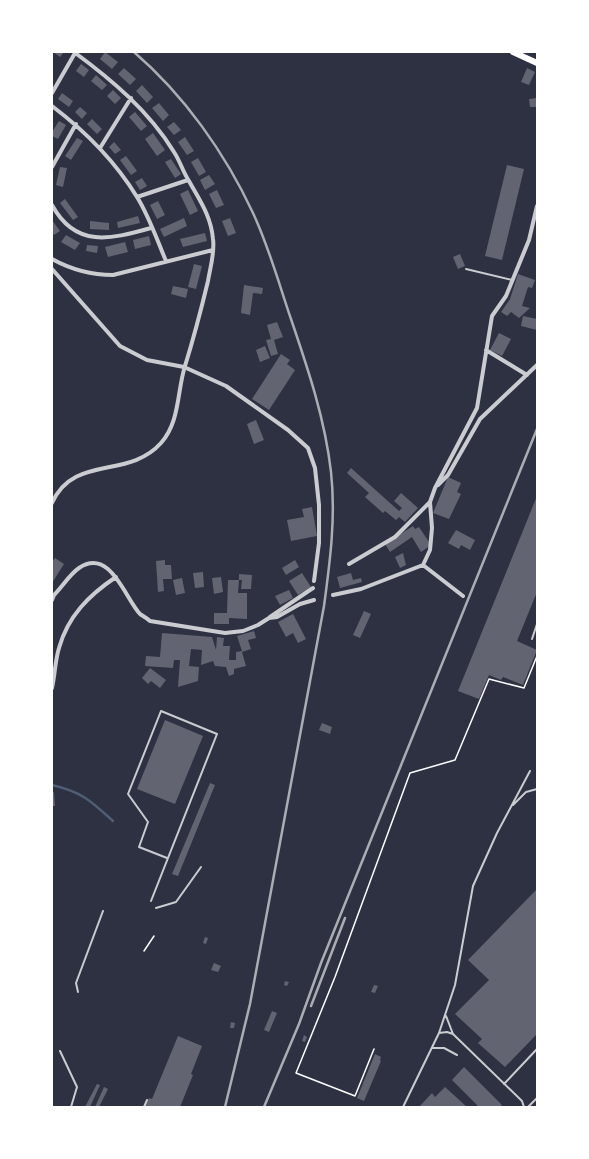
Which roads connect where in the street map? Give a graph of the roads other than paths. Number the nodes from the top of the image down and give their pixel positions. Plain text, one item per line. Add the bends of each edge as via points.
1 (75, 52) edge
2 (513, 52) edge
3 (537, 63) edge
4 (52, 93) edge
5 (131, 98) junction
6 (52, 106) edge
7 (76, 124) junction
8 (100, 148) junction
9 (52, 167) edge
10 (188, 180) junction
11 (137, 198) junction
12 (52, 205) edge
13 (537, 206) edge
14 (151, 228) junction
15 (213, 250) junction
16 (52, 258) edge
17 (166, 261) junction
18 (52, 269) edge
19 (466, 269) dead end
20 (512, 280) junction
21 (486, 350) junction
22 (537, 365) edge
23 (184, 368) junction
24 (527, 375) junction
25 (435, 488) junction
26 (430, 502) junction
27 (52, 503) edge
28 (348, 564) dead end
29 (423, 565) junction
30 (116, 577) junction
31 (314, 581) dead end
32 (313, 588) dead end
33 (333, 595) dead end
34 (463, 596) dead end
35 (52, 600) edge
36 (314, 600) dead end
37 (269, 618) junction
38 (537, 624) edge
39 (532, 639) dead end
40 (52, 688) edge
41 (530, 772) dead end
42 (537, 789) edge
43 (510, 807) junction
44 (167, 858) junction
45 (201, 867) dead end
46 (151, 901) dead end
47 (156, 908) dead end
48 (103, 911) dead end
49 (78, 992) dead end
50 (446, 1012) junction
51 (439, 1033) junction
52 (454, 1034) junction
53 (432, 1048) junction
54 (537, 1049) edge
55 (60, 1050) dead end
56 (457, 1055) dead end
57 (504, 1084) junction
58 (537, 1098) edge
59 (148, 1100) dead end
60 (71, 1107) edge
61 (144, 1107) edge
62 (403, 1107) edge
63 (524, 1107) edge
64 (528, 1107) edge

1 - 4 street
1 - 5 street
2 - 3 main road
5 - 8 street
5 - 10 street via 174,152
6 - 7 street
7 - 8 street
7 - 9 street
8 - 11 street
10 - 11 street
10 - 15 street via 206,210
11 - 14 street
12 - 14 street via 68,226 87,236 111,238
13 - 20 street via 530,240
14 - 17 street
15 - 17 street
15 - 23 street via 197,330
16 - 17 street via 64,266 97,275 113,275
18 - 23 street via 120,346 147,360
19 - 20 lane
20 - 21 street via 506,296 492,316
21 - 24 street
21 - 25 street via 477,408
22 - 24 street
23 - 27 street via 175,417 162,442 146,455 127,464 88,471 71,479 60,488
23 - 31 street via 226,386 288,430 308,448 315,468 319,505 319,543
24 - 25 street via 480,419 448,475
25 - 26 street
26 - 28 street via 395,537
26 - 29 street via 430,550
29 - 33 street via 361,589
29 - 34 street
30 - 35 street via 106,566 93,563 80,567
30 - 37 street via 140,614 150,620 225,633 243,631
30 - 40 street via 83,603 67,625 59,648
32 - 37 street
36 - 37 street via 300,604 277,617
38 - 39 lane
41 - 43 lane
42 - 43 lane via 526,792
43 - 50 lane via 473,886 455,985
44 - 44 lane via 217,734 161,711 128,794 148,822 139,847
44 - 46 lane
45 - 47 lane via 176,902
48 - 49 lane via 76,983
50 - 51 lane
50 - 52 lane via 446,1018
51 - 52 lane
51 - 53 lane
52 - 57 lane
53 - 56 lane via 444,1048
53 - 62 lane
54 - 57 lane
55 - 60 lane via 78,1087
57 - 63 lane via 522,1101
58 - 64 lane
59 - 61 lane

